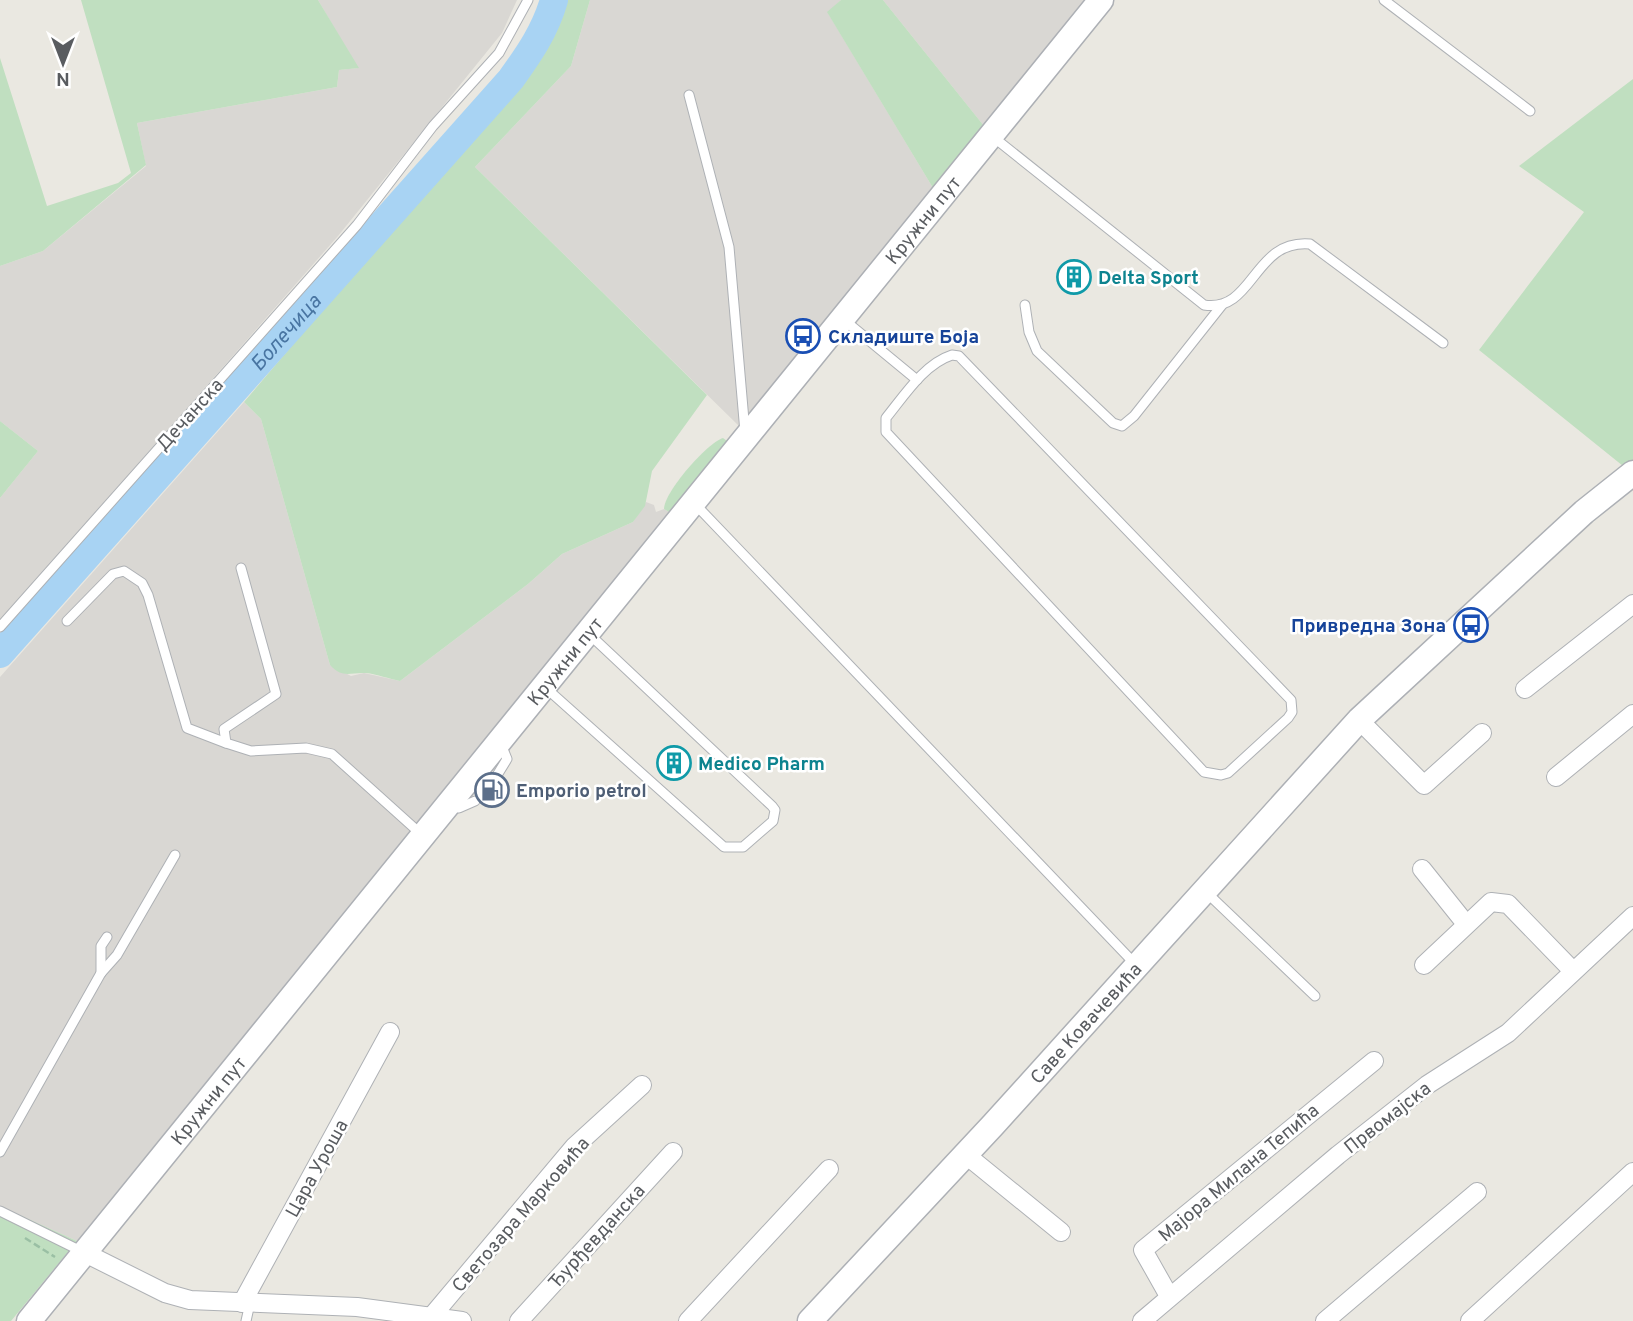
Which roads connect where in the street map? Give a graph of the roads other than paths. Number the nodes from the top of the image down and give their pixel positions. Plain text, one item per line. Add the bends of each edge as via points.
1 (528, 0) edge
2 (1101, 0) edge
3 (1384, 0) edge
4 (689, 95) dead end
5 (1530, 111) dead end
6 (991, 135) junction
7 (1025, 305) dead end
8 (1222, 305) junction
9 (842, 319) junction
10 (1443, 343) dead end
11 (918, 380) junction
12 (745, 437) junction
13 (1633, 473) edge
14 (692, 502) junction
15 (241, 568) dead end
16 (1633, 604) edge
17 (67, 621) dead end
18 (0, 627) edge
19 (587, 633) junction
20 (545, 687) junction
21 (1525, 690) dead end
22 (1633, 714) edge
23 (1359, 720) junction
24 (1482, 733) dead end
25 (500, 742) junction
26 (226, 743) junction
27 (496, 777) dead end
28 (1556, 777) dead end
29 (475, 801) dead end
30 (446, 806) junction
31 (422, 835) junction
32 (175, 855) dead end
33 (1422, 869) dead end
34 (1205, 891) junction
35 (1633, 916) edge
36 (1466, 924) junction
37 (107, 937) dead end
38 (1424, 965) dead end
39 (1137, 966) junction
40 (1573, 971) junction
41 (101, 973) junction
42 (1315, 996) dead end
43 (390, 1032) dead end
44 (1374, 1061) dead end
45 (642, 1085) dead end
46 (0, 1152) edge
47 (673, 1152) dead end
48 (965, 1154) junction
49 (828, 1169) dead end
50 (1633, 1172) edge
51 (1477, 1192) dead end
52 (0, 1211) edge
53 (1061, 1232) dead end
54 (79, 1261) junction
55 (1169, 1296) junction
56 (246, 1309) edge
57 (432, 1316) junction
58 (29, 1321) edge
59 (462, 1321) edge
60 (519, 1321) edge
61 (688, 1321) edge
62 (810, 1321) edge
63 (1142, 1321) edge
64 (1325, 1321) edge
65 (1470, 1321) edge

1 - 18 lane, Дечанска via 499,52 433,126 357,225
2 - 6 main road, Кружни пут
3 - 5 lane
4 - 12 lane via 729,247
6 - 8 lane via 1191,296 1204,305
6 - 9 main road, Кружни пут
7 - 8 lane via 1037,351 1113,423 1122,426
8 - 10 lane via 1240,292 1274,252 1286,245 1310,244
9 - 11 lane
9 - 12 main road, Кружни пут
11 - 11 lane via 940,360 959,356 1291,700 1288,718 1228,773 1204,772 893,442 886,432 886,418
12 - 14 main road, Кружни пут
13 - 23 main road, Саве Ковачевића via 1584,512
14 - 19 main road, Кружни пут
14 - 39 lane
15 - 26 lane via 276,694 230,722 224,729
16 - 21 street
17 - 26 lane via 113,573 133,575 148,595 187,728
19 - 20 main road, Кружни пут
19 - 20 lane via 772,806 773,821 743,847 724,847
20 - 25 main road, Кружни пут
22 - 28 street
23 - 24 street via 1424,785
23 - 34 main road, Саве Ковачевића
25 - 27 lane via 507,759
25 - 30 main road, Кружни пут
26 - 31 lane via 251,751 306,748 332,754
29 - 30 lane via 459,808
30 - 31 main road, Кружни пут
31 - 54 main road, Кружни пут
32 - 41 lane via 117,955
33 - 36 street
34 - 39 main road, Саве Ковачевића
34 - 42 lane
35 - 40 street, Првомајска
36 - 38 street
36 - 40 street via 1491,902 1508,904
37 - 41 lane via 101,946
39 - 48 main road, Саве Ковачевића
40 - 55 street, Првомајска via 1508,1033 1427,1085
41 - 46 lane
43 - 56 street, Цара Уроша
44 - 55 street, Мајора Милана Тепића via 1143,1250
45 - 57 street, Светозара Марковића via 574,1147
47 - 60 street, Ђурђевданска
48 - 53 street
48 - 62 main road, Саве Ковачевића
49 - 61 street
50 - 65 street
51 - 64 street
52 - 54 lane
54 - 56 street via 165,1293
54 - 58 main road, Кружни пут
55 - 63 street, Првомајска
56 - 57 street via 357,1307
57 - 59 street

